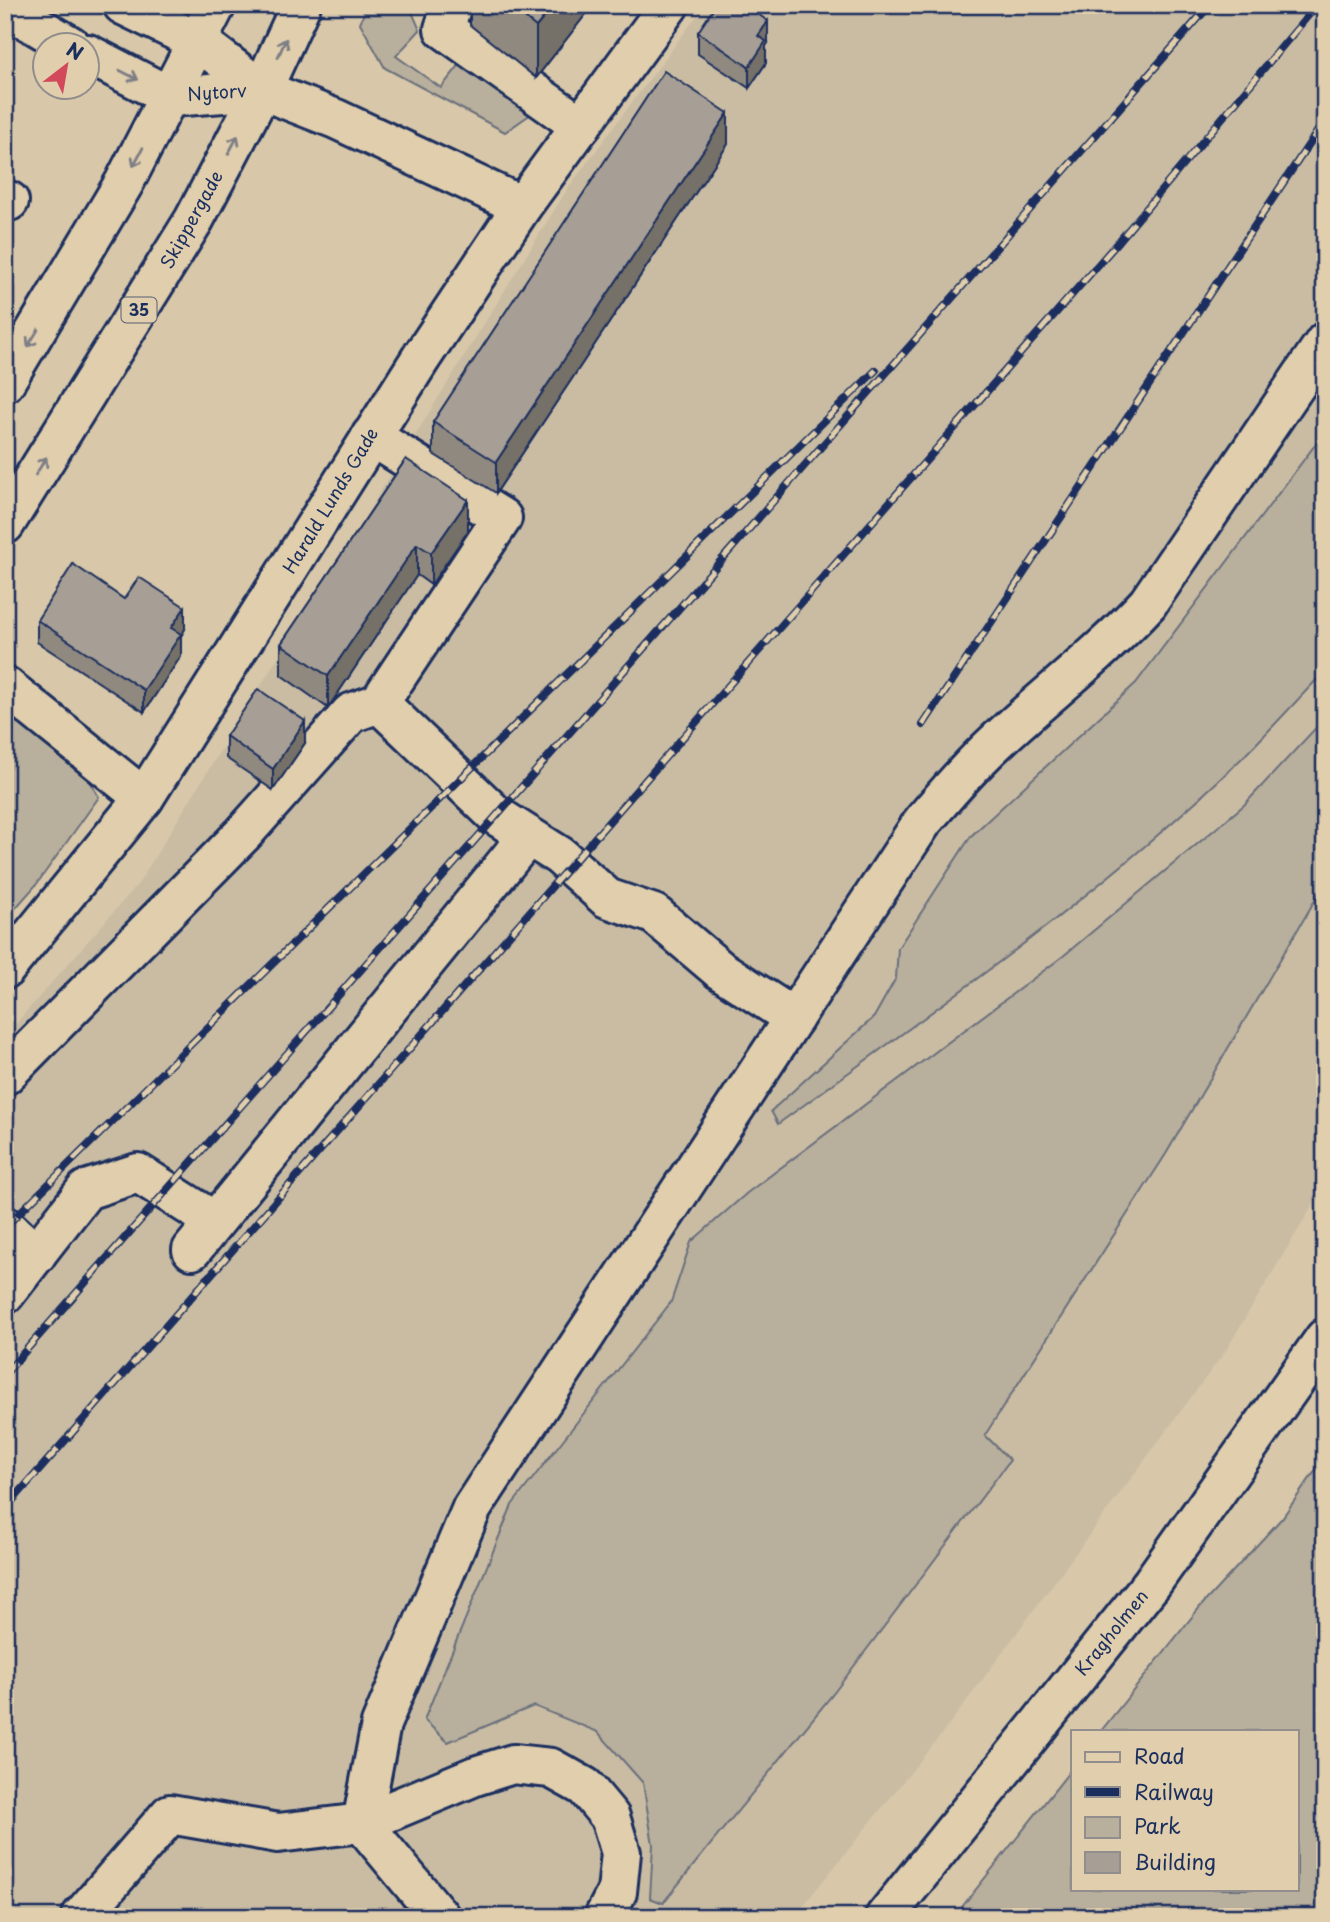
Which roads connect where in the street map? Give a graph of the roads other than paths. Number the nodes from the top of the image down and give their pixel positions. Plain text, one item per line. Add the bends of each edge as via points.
1 (123, 5) edge
2 (216, 5) edge
3 (301, 5) edge
4 (452, 5) edge
5 (669, 5) edge
6 (5, 7) edge
7 (47, 32) edge
8 (199, 42) junction
9 (102, 61) edge
10 (262, 90) junction
11 (171, 97) junction
12 (581, 126) junction
13 (522, 206) junction
14 (1325, 342) edge
15 (5, 382) edge
16 (371, 436) junction
17 (5, 524) edge
18 (5, 686) edge
19 (379, 703) junction
20 (144, 798) junction
21 (528, 836) junction
22 (5, 969) edge
23 (794, 1018) junction
24 (5, 1075) edge
25 (5, 1226) edge
26 (36, 1255) junction
27 (5, 1294) edge
28 (1325, 1338) edge
29 (362, 1823) junction
30 (80, 1917) edge
31 (440, 1917) edge
32 (604, 1917) edge
33 (886, 1917) edge

1 - 8 street, Nytorv
2 - 8 street, Nytorv
10 -> 3 street, Nytorv / 35
4 - 12 street via 443,29
5 - 12 street, Harald Lunds Gade
6 - 7 street
8 - 10 street, Nytorv
8 - 11 street, Nytorv
9 -> 11 street, Nytorv
10 - 11 street, Nytorv
10 - 13 street via 336,119
17 -> 10 street, Skippergade / 35 via 168,264
11 -> 15 street via 60,295
12 - 13 street, Harald Lunds Gade
13 - 16 street, Harald Lunds Gade
14 - 23 street via 1148,603 998,740 923,821
16 - 19 street via 502,518
16 - 20 street, Harald Lunds Gade
18 - 20 street
19 - 21 street via 497,816
19 - 24 street via 351,713 233,844
20 - 22 street, Harald Lunds Gade
21 - 23 street via 560,856 607,898 654,914 720,970
21 - 26 street via 203,1236 138,1173 86,1191
23 - 29 street via 472,1508 381,1724
25 - 26 street
26 - 27 street
28 - 33 street, Kragholmen via 1152,1583
29 - 30 street via 278,1833 170,1814
29 - 31 street
29 - 32 street via 513,1764 551,1768 585,1787 610,1816 621,1853 617,1892

